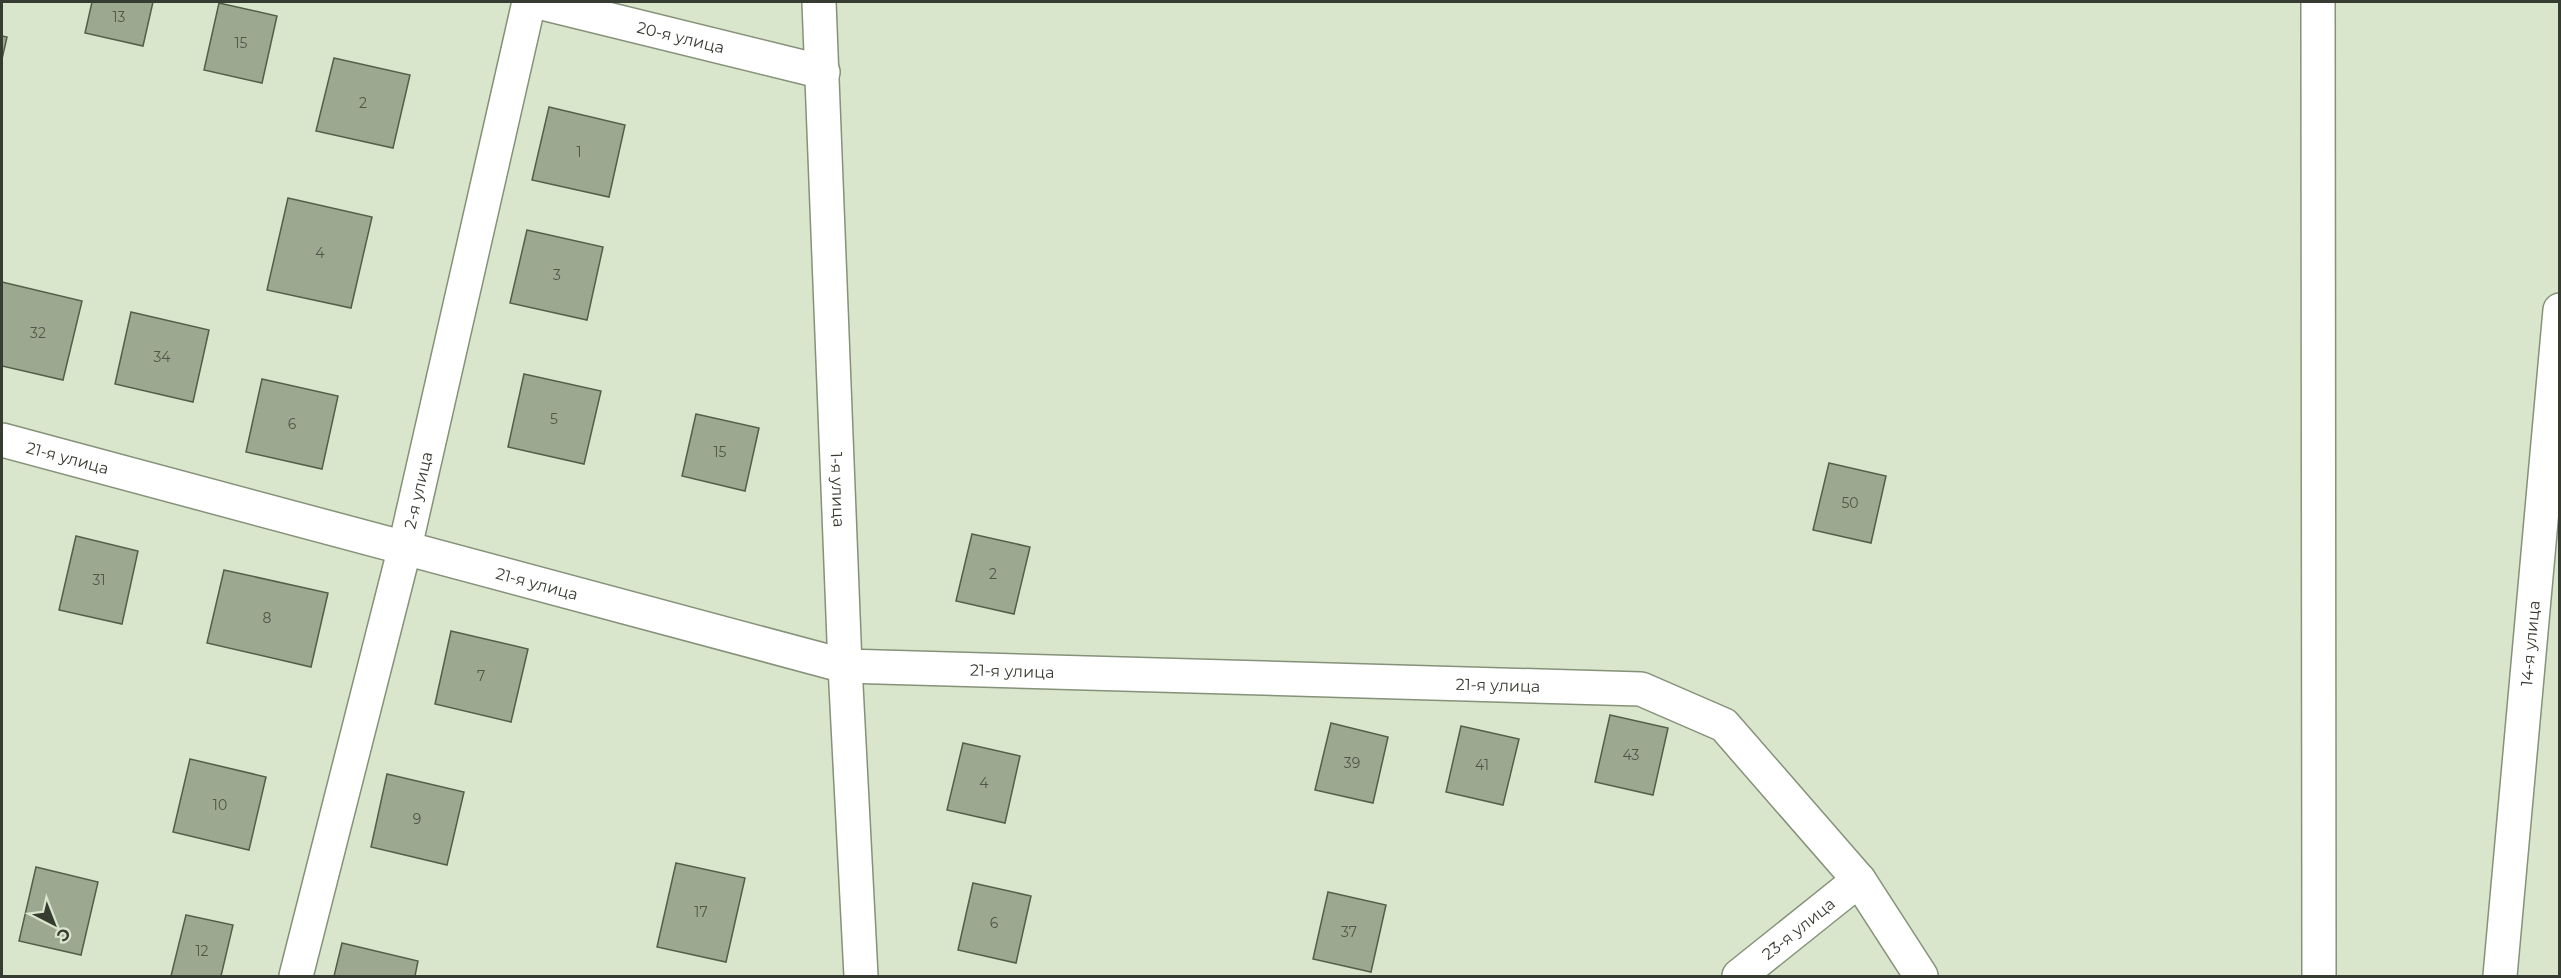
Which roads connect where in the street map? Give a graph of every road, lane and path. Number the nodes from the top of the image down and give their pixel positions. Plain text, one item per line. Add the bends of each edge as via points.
1 (529, 2) edge
2 (538, 2) edge
3 (819, 2) edge
4 (2318, 2) edge
5 (823, 72) junction
6 (2559, 310) edge
7 (2, 440) edge
8 (405, 547) junction
9 (845, 666) junction
10 (1859, 880) junction
11 (296, 976) edge
12 (861, 976) edge
13 (1739, 976) edge
14 (1922, 976) edge
15 (2319, 976) edge
16 (2500, 976) edge

1 - 8 street, 2-я улица
2 - 5 street, 20-я улица
3 - 5 street, 1-я улица
4 - 15 street
5 - 9 street, 1-я улица
6 - 16 street, 14-я улица
7 - 8 street, 21-я улица
8 - 9 street, 21-я улица
8 - 11 street, 2-я улица
9 - 10 street, 21-я улица via 1641,689 1724,725
9 - 12 street, 1-я улица
10 - 13 street, 23-я улица
10 - 14 street, 21-я улица

